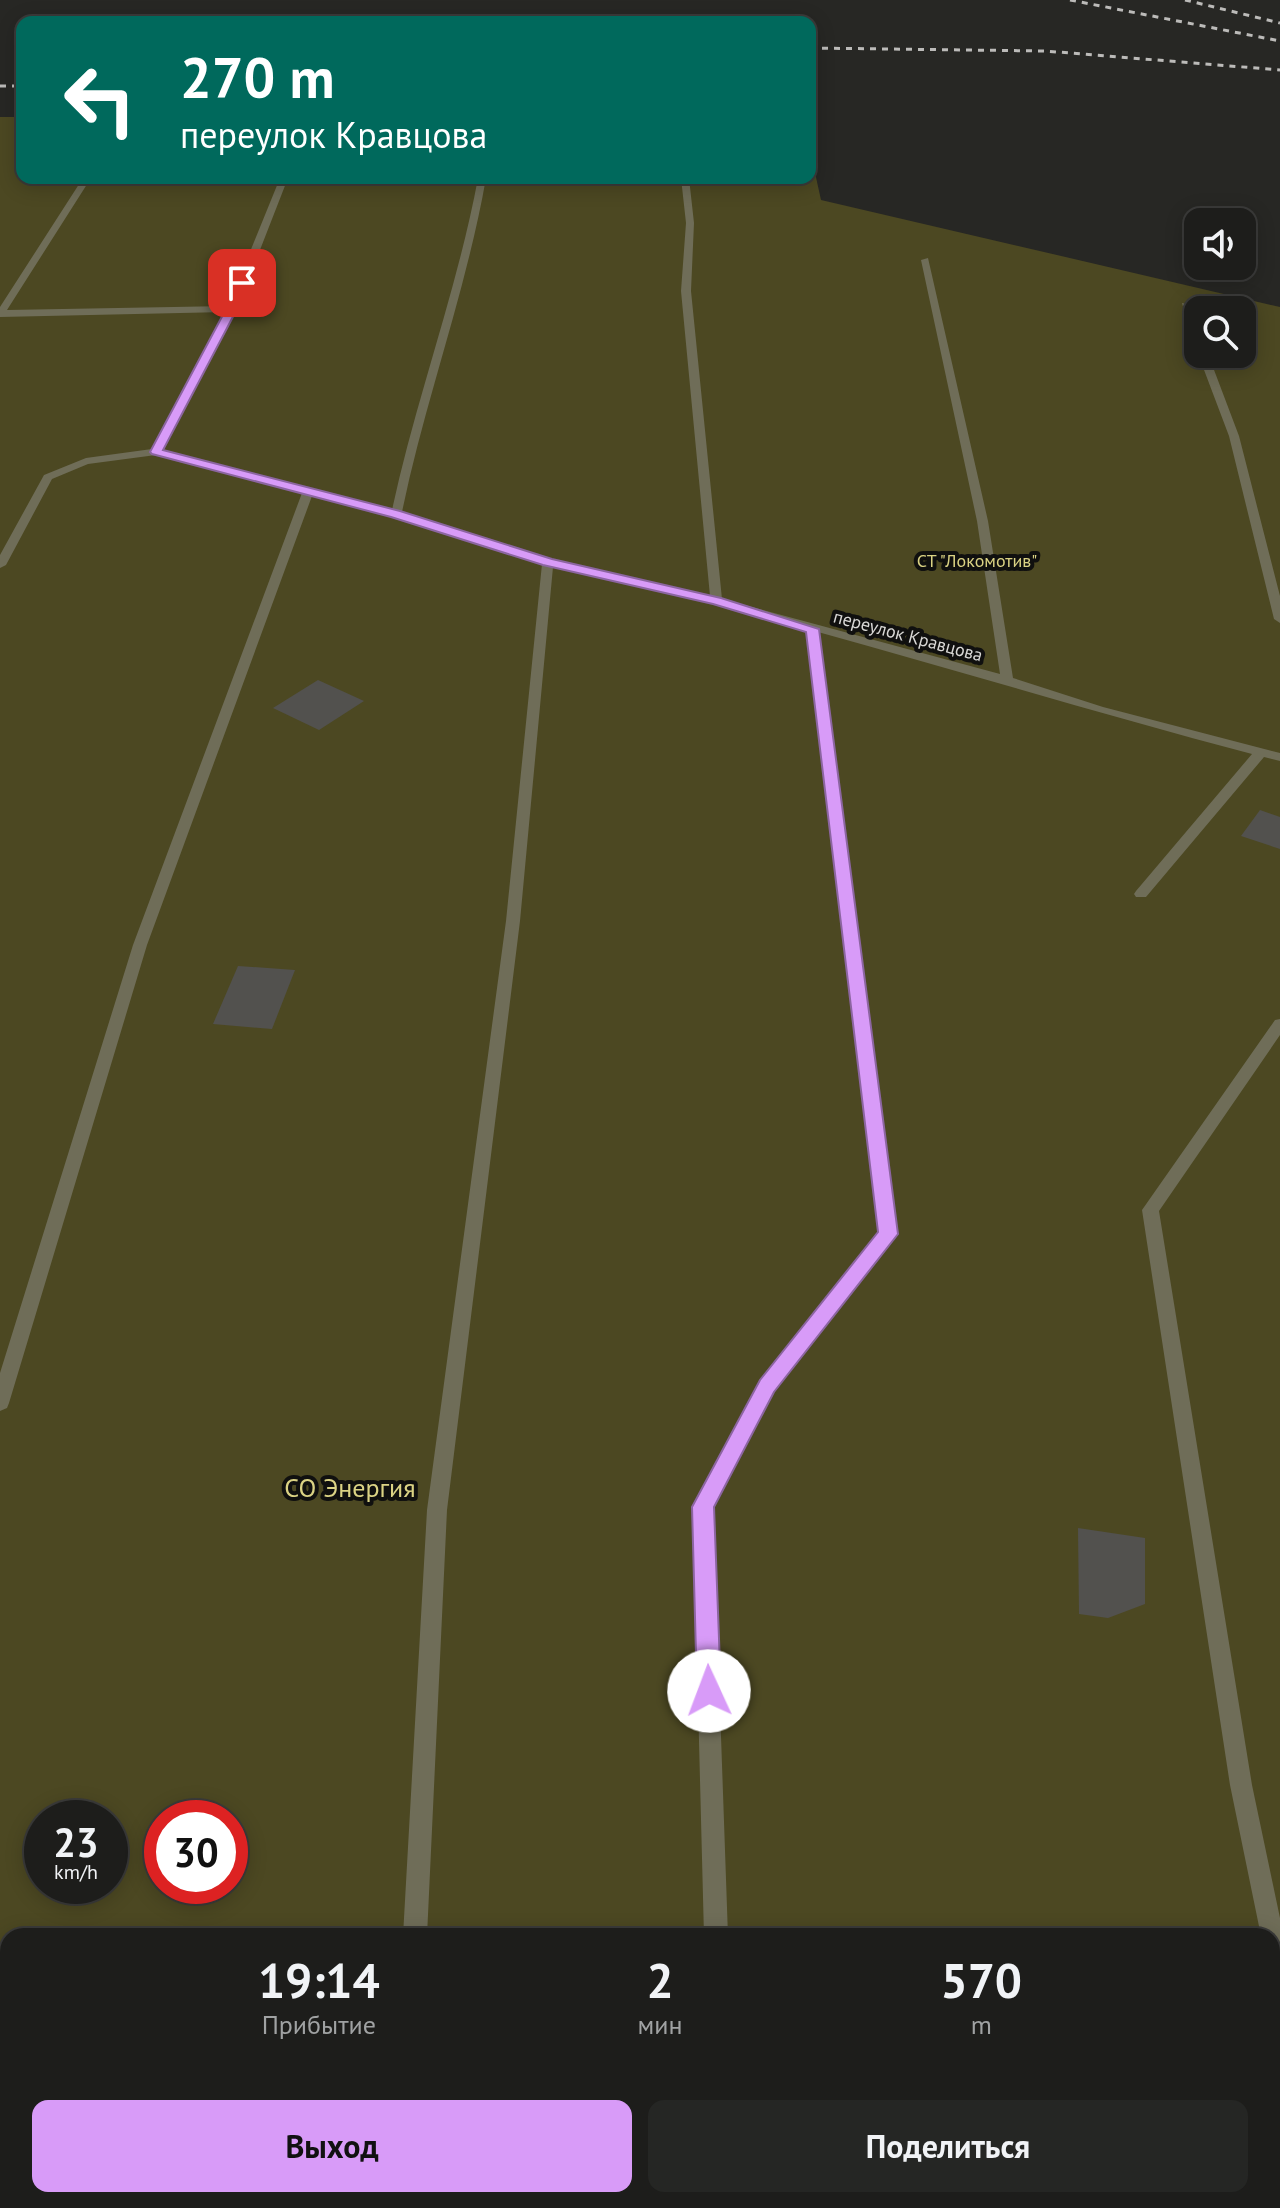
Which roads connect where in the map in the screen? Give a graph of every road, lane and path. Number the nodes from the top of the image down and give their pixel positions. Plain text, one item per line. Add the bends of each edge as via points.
1 (83, 184) edge
2 (282, 184) edge
3 (481, 184) edge
4 (686, 184) edge
5 (925, 260) dead end
6 (232, 309) junction
7 (0, 313) edge
8 (1208, 368) edge
9 (156, 452) junction
10 (308, 492) junction
11 (396, 514) junction
12 (548, 562) junction
13 (0, 565) edge
14 (716, 601) junction
15 (1280, 619) edge
16 (812, 629) junction
17 (1007, 680) junction
18 (1260, 753) junction
19 (1280, 757) edge
20 (1141, 894) dead end
21 (1280, 1024) edge
22 (0, 1403) edge
23 (415, 1928) edge
24 (716, 1928) edge
25 (1271, 1928) edge

1 - 7 street
2 - 6 street
3 - 11 street via 474,233 403,472
4 - 14 street via 690,223 686,291
5 - 17 street via 984,519
6 - 7 street
6 - 9 street
8 - 15 street via 1234,436
9 - 10 street, переулок Кравцова
9 - 13 street via 86,461 48,477
10 - 11 street, переулок Кравцова
10 - 22 street via 140,945
11 - 12 street, переулок Кравцова
12 - 14 street, переулок Кравцова
12 - 23 street via 513,921 437,1510
14 - 16 street, переулок Кравцова
16 - 17 street, переулок Кравцова
16 - 24 street via 888,1234 767,1386 703,1507
17 - 18 street, переулок Кравцова
18 - 19 street, переулок Кравцова
18 - 20 street
21 - 25 street via 1150,1210 1241,1785

